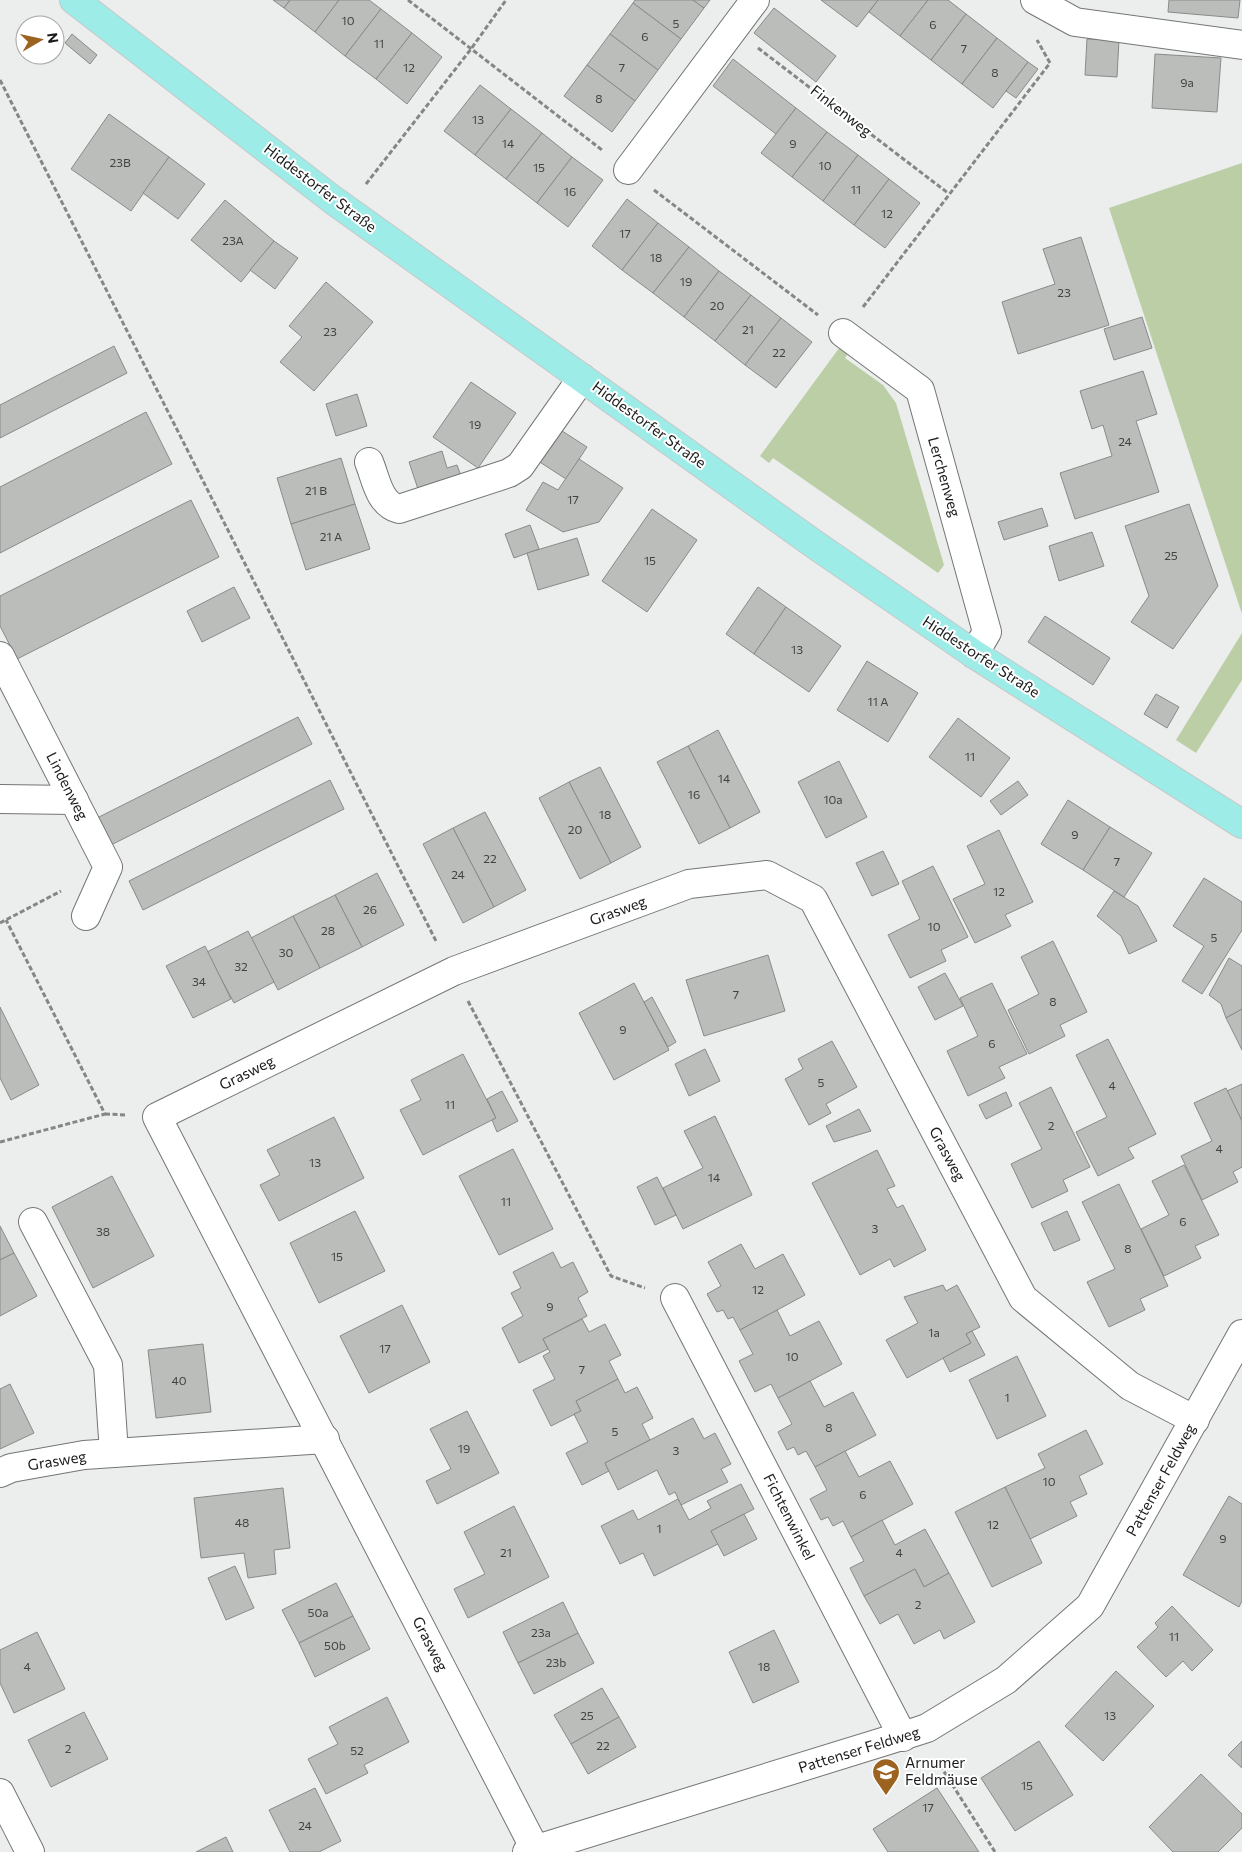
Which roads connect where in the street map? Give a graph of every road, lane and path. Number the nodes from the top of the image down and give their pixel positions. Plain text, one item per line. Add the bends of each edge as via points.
1 (74, 0) edge
2 (506, 0) edge
3 (755, 0) edge
4 (1035, 0) edge
5 (733, 29) junction
6 (1037, 39) dead end
7 (1242, 45) edge
8 (0, 80) edge
9 (628, 170) dead end
10 (363, 188) dead end
11 (948, 193) junction
12 (843, 333) joint
13 (582, 378) junction
14 (369, 462) dead end
15 (974, 654) junction
16 (0, 656) edge
17 (0, 799) edge
18 (74, 800) junction
19 (1242, 824) edge
20 (108, 867) junction
21 (86, 916) dead end
22 (6, 920) junction
23 (0, 923) edge
24 (454, 971) junction
25 (0, 1142) edge
26 (34, 1222) dead end
27 (675, 1298) joint
28 (1242, 1334) edge
29 (1194, 1420) junction
30 (325, 1439) junction
31 (114, 1453) junction
32 (0, 1473) edge
33 (910, 1734) junction
34 (0, 1793) edge
35 (531, 1851) edge
36 (30, 1852) edge
37 (995, 1852) edge

1 - 13 main road, Hiddestorfer Straße via 333,200
2 - 10 path
3 - 5 street
4 - 7 street via 1075,22
5 - 9 street
5 - 11 path, Finkenweg
6 - 11 path via 1050,63
8 - 24 path
11 - 12 path
12 - 15 street, Lerchenweg via 920,390 987,632
13 - 14 street via 520,466 509,473 399,509 388,504 382,496
13 - 15 main road, Hiddestorfer Straße
15 - 19 main road, Hiddestorfer Straße
16 - 18 street, Lindenweg
17 - 18 street
18 - 20 street, Lindenweg
20 - 21 street
20 - 22 path
22 - 23 path
22 - 25 path via 105,1114
24 - 27 path via 611,1276
24 - 29 street, Grasweg via 689,884 767,874 813,899 1023,1298 1130,1386
24 - 30 street, Grasweg via 157,1117
26 - 31 street via 108,1365
27 - 33 street, Fichtenwinkel
28 - 29 street, Pattenser Feldweg
29 - 33 street, Pattenser Feldweg via 1090,1606 1006,1680 927,1728
30 - 31 street, Grasweg
30 - 35 street, Grasweg
31 - 32 street, Grasweg via 84,1455 11,1468
33 - 35 street, Pattenser Feldweg
33 - 37 path
34 - 36 street

